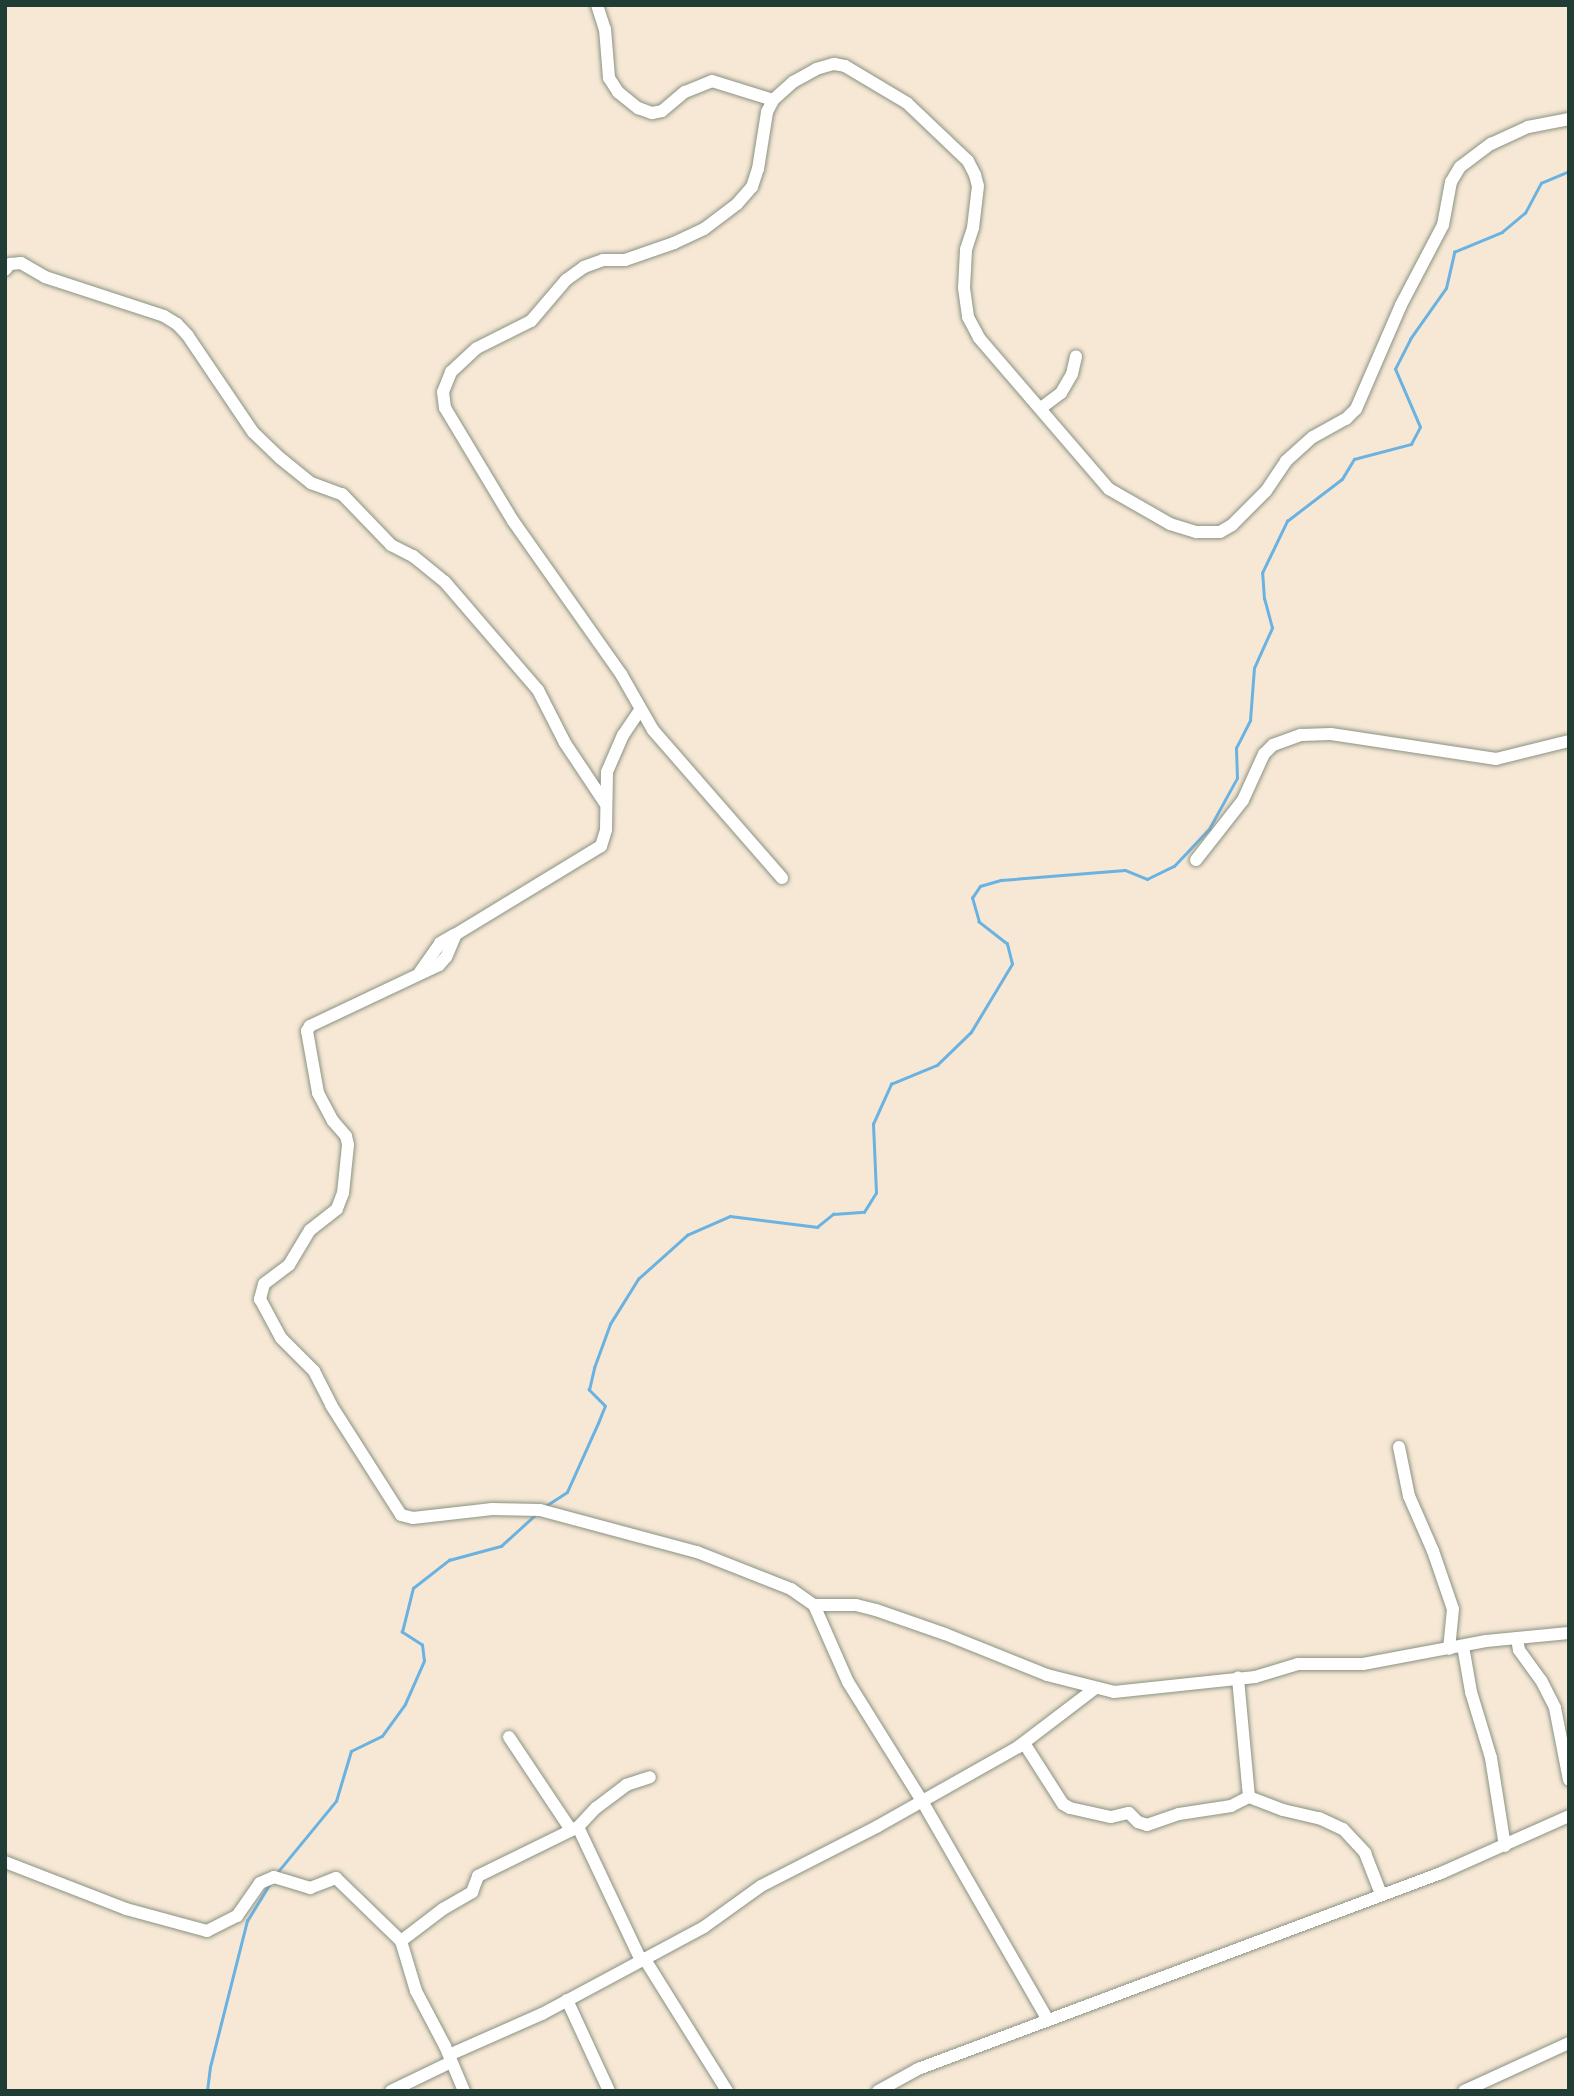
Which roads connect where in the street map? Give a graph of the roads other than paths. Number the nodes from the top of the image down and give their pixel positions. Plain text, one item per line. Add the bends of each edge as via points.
1 (597, 5) edge
2 (773, 100) junction
3 (1569, 120) edge
4 (5, 270) edge
5 (1076, 356) dead end
6 (1041, 408) junction
7 (640, 710) junction
8 (1569, 741) edge
9 (606, 803) junction
10 (1196, 860) dead end
11 (782, 878) dead end
12 (1399, 1447) dead end
13 (814, 1605) junction
14 (1569, 1633) edge
15 (1517, 1638) junction
16 (1463, 1646) junction
17 (1449, 1649) junction
18 (1238, 1678) junction
19 (1094, 1689) junction
20 (1564, 1736) edge
21 (509, 1738) dead end
22 (1024, 1743) junction
23 (650, 1777) dead end
24 (1569, 1780) edge
25 (1249, 1797) junction
26 (922, 1801) junction
27 (1567, 1818) edge
28 (575, 1828) junction
29 (1505, 1846) junction
30 (5, 1862) edge
31 (1381, 1894) junction
32 (401, 1941) junction
33 (642, 1959) junction
34 (568, 2000) junction
35 (1048, 2020) junction
36 (1569, 2043) edge
37 (450, 2059) junction
38 (391, 2091) edge
39 (464, 2091) edge
40 (609, 2091) edge
41 (727, 2091) edge
42 (878, 2091) edge
43 (1464, 2091) edge

1 - 2 street via 605,29 609,78 638,108 662,111 685,92 712,81
2 - 6 street via 816,69 828,64 845,66 907,103 968,161 978,186 966,250 968,317 979,338
2 - 7 street via 758,169 737,204 704,229 656,251 584,267 566,280 531,321 477,348 451,372 443,392 452,424 534,553 621,674
3 - 6 street via 1528,127 1491,144 1460,167 1451,182 1443,225 1401,304 1356,409 1286,461 1266,491 1220,532 1197,532 1170,524 1109,489
4 - 9 street via 21,263 45,277 177,324 253,432 280,458 311,483 342,494 391,545 445,582 538,690 565,743
5 - 6 street via 1061,393
7 - 9 street via 611,757
7 - 11 street
8 - 10 street via 1496,759 1331,734 1301,735 1273,745 1264,754 1243,800
9 - 13 street via 601,846 456,934 444,961 316,1022 307,1031 318,1093 348,1145 343,1194 337,1209 310,1230 297,1255 261,1290 260,1299 281,1338 310,1366 401,1515 540,1510 697,1552 790,1589
12 - 17 street via 1409,1496 1453,1609
13 - 19 street via 876,1610
13 - 26 street via 848,1682
14 - 15 street
15 - 16 street
15 - 20 street via 1519,1650 1555,1708
16 - 17 street
16 - 29 street via 1491,1758
17 - 18 street via 1363,1664 1298,1664
18 - 19 street via 1114,1692
18 - 25 street
19 - 22 street
20 - 24 street
21 - 28 street
22 - 25 street via 1069,1808 1111,1817 1129,1813 1147,1825 1179,1814 1215,1811
22 - 26 street
23 - 28 street via 626,1786
25 - 31 street via 1343,1829 1371,1865
26 - 33 street via 761,1886 704,1927
26 - 35 street
27 - 29 street
28 - 32 street via 478,1876 472,1892
28 - 33 street
29 - 31 street
30 - 32 street via 126,1909 207,1931 237,1916 260,1883 274,1877 310,1888 336,1878
31 - 35 street
32 - 37 street via 415,1991
33 - 34 street
33 - 41 street
34 - 37 street
34 - 40 street
35 - 42 street via 918,2069
36 - 43 street
37 - 38 street
37 - 39 street

